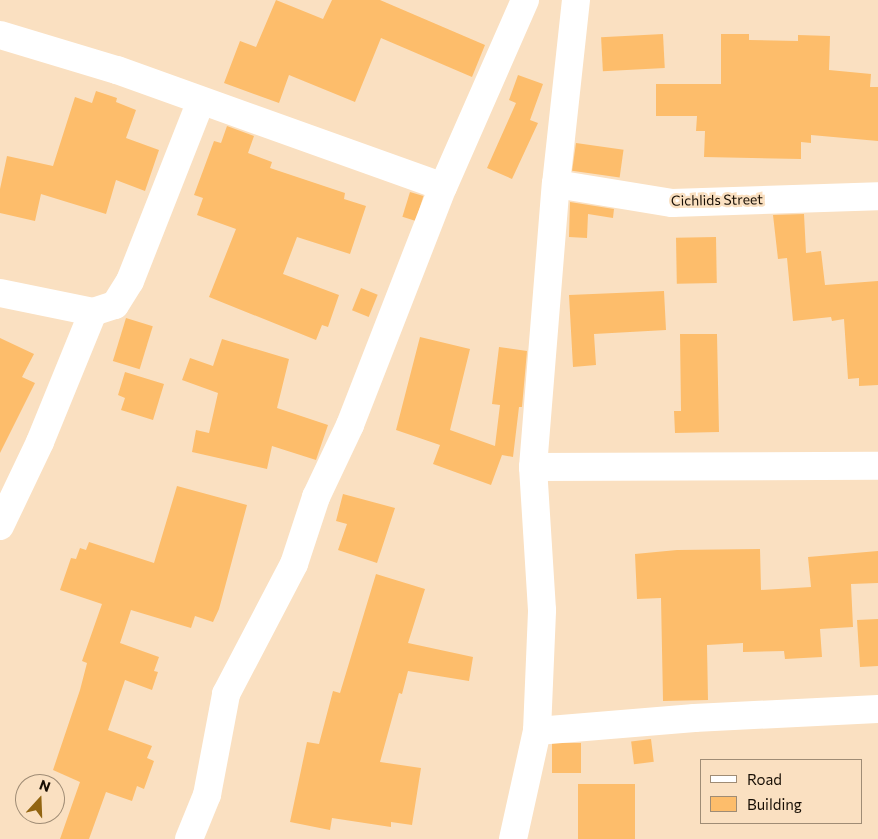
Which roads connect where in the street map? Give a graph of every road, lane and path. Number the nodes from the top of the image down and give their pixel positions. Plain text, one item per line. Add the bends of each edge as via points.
1 (525, 0) edge
2 (576, 0) edge
3 (0, 35) edge
4 (201, 101) junction
5 (556, 184) junction
6 (443, 187) junction
7 (878, 196) edge
8 (0, 292) edge
9 (93, 312) junction
10 (878, 466) edge
11 (533, 467) junction
12 (0, 526) edge
13 (878, 709) edge
14 (536, 731) junction
15 (189, 839) edge
16 (513, 839) edge

1 - 6 street
2 - 5 street
3 - 4 street via 74,56
4 - 6 street
4 - 9 street via 130,281 115,305
5 - 7 street, Cichlids Street via 672,203
5 - 11 street
6 - 15 street via 350,425 316,497 294,564 226,694 207,795
8 - 9 street
9 - 12 street via 40,442
10 - 11 street
11 - 14 street via 542,610
13 - 14 street via 694,718
14 - 16 street

